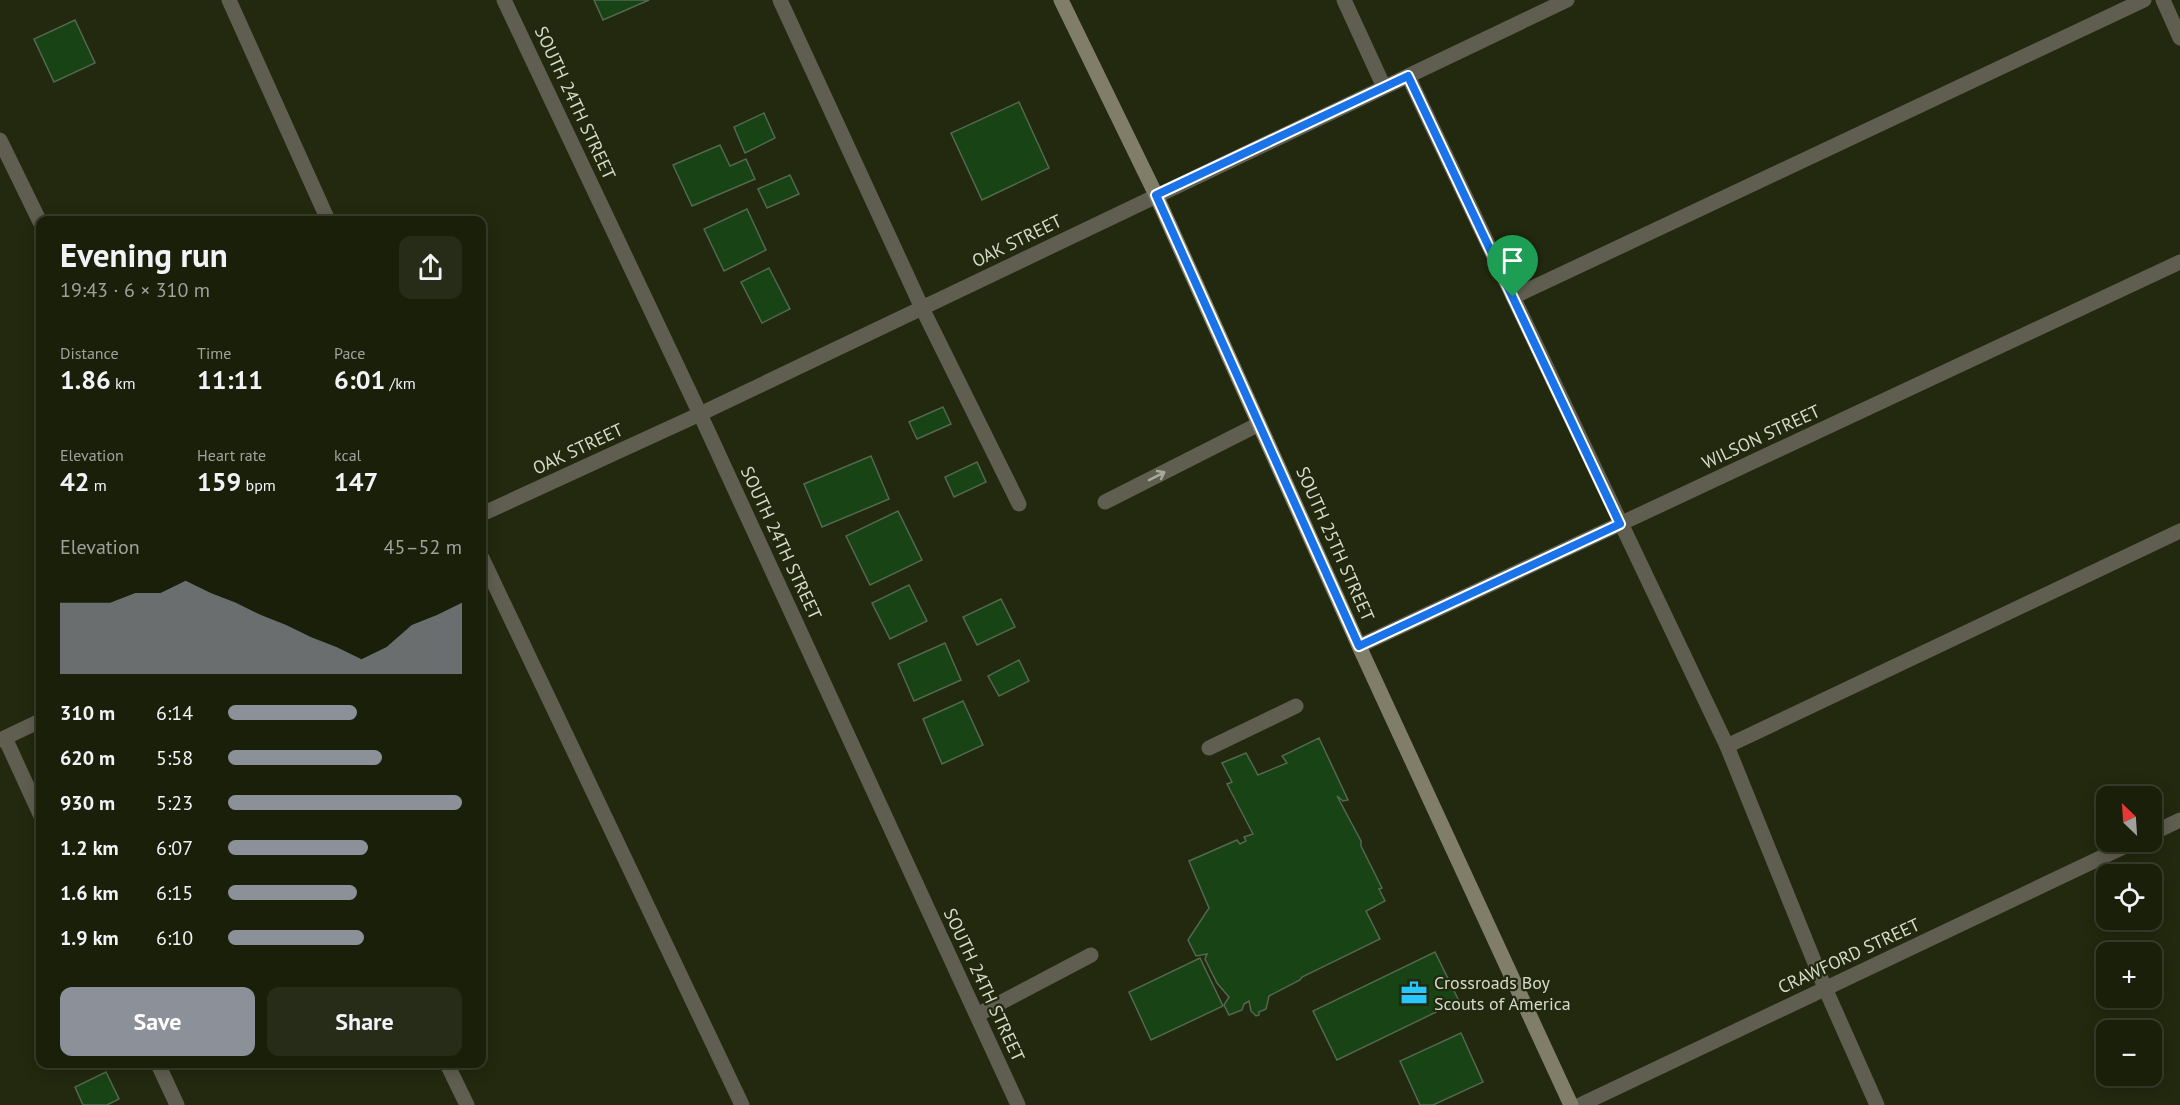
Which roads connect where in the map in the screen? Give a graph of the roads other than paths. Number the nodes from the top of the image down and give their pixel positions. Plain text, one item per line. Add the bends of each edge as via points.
1 (229, 0) edge
2 (504, 0) edge
3 (780, 0) edge
4 (1061, 0) edge
5 (1344, 0) edge
6 (1568, 0) edge
7 (2144, 0) edge
8 (2163, 0) edge
9 (2180, 38) edge
10 (1408, 76) junction
11 (1384, 87) junction
12 (0, 140) edge
13 (1156, 195) junction
14 (37, 216) edge
15 (326, 216) edge
16 (2180, 262) edge
17 (1513, 297) junction
18 (922, 308) junction
19 (700, 414) junction
20 (1259, 424) junction
21 (1105, 502) dead end
22 (1019, 504) dead end
23 (486, 512) edge
24 (1620, 524) junction
25 (2180, 531) edge
26 (486, 566) edge
27 (1359, 646) junction
28 (1296, 706) dead end
29 (36, 723) edge
30 (2, 739) edge
31 (1727, 746) junction
32 (1209, 748) dead end
33 (36, 806) edge
34 (2180, 820) edge
35 (2162, 829) edge
36 (2113, 852) edge
37 (1091, 955) dead end
38 (1825, 988) junction
39 (977, 1015) junction
40 (160, 1068) edge
41 (449, 1068) edge
42 (177, 1105) edge
43 (467, 1105) edge
44 (742, 1105) edge
45 (1018, 1105) edge
46 (1571, 1105) edge
47 (1580, 1105) edge
48 (1877, 1105) edge

1 - 15 street
2 - 19 street, SOUTH 24TH STREET
3 - 18 street
4 - 13 main road, SOUTH 25TH STREET
5 - 11 street
6 - 10 street, OAK STREET
7 - 17 street
8 - 9 street
10 - 11 street, OAK STREET
10 - 17 street
11 - 13 street, OAK STREET
12 - 14 street
13 - 18 street, OAK STREET
13 - 20 main road, SOUTH 25TH STREET
16 - 24 street, WILSON STREET
17 - 24 street
18 - 19 street, OAK STREET
18 - 22 street
19 - 23 street, OAK STREET
19 - 39 street, SOUTH 24TH STREET
21 -> 20 street
20 - 27 main road, SOUTH 25TH STREET
24 - 27 street, WILSON STREET
24 - 31 street
25 - 31 street
26 - 44 street
27 - 46 main road, SOUTH 25TH STREET
28 - 32 street
29 - 30 street
30 - 33 street
31 - 38 street
34 - 35 street
36 - 38 street, CRAWFORD STREET
37 - 39 street
38 - 47 street, CRAWFORD STREET
38 - 48 street
39 - 45 street, SOUTH 24TH STREET
40 - 42 street
41 - 43 street

